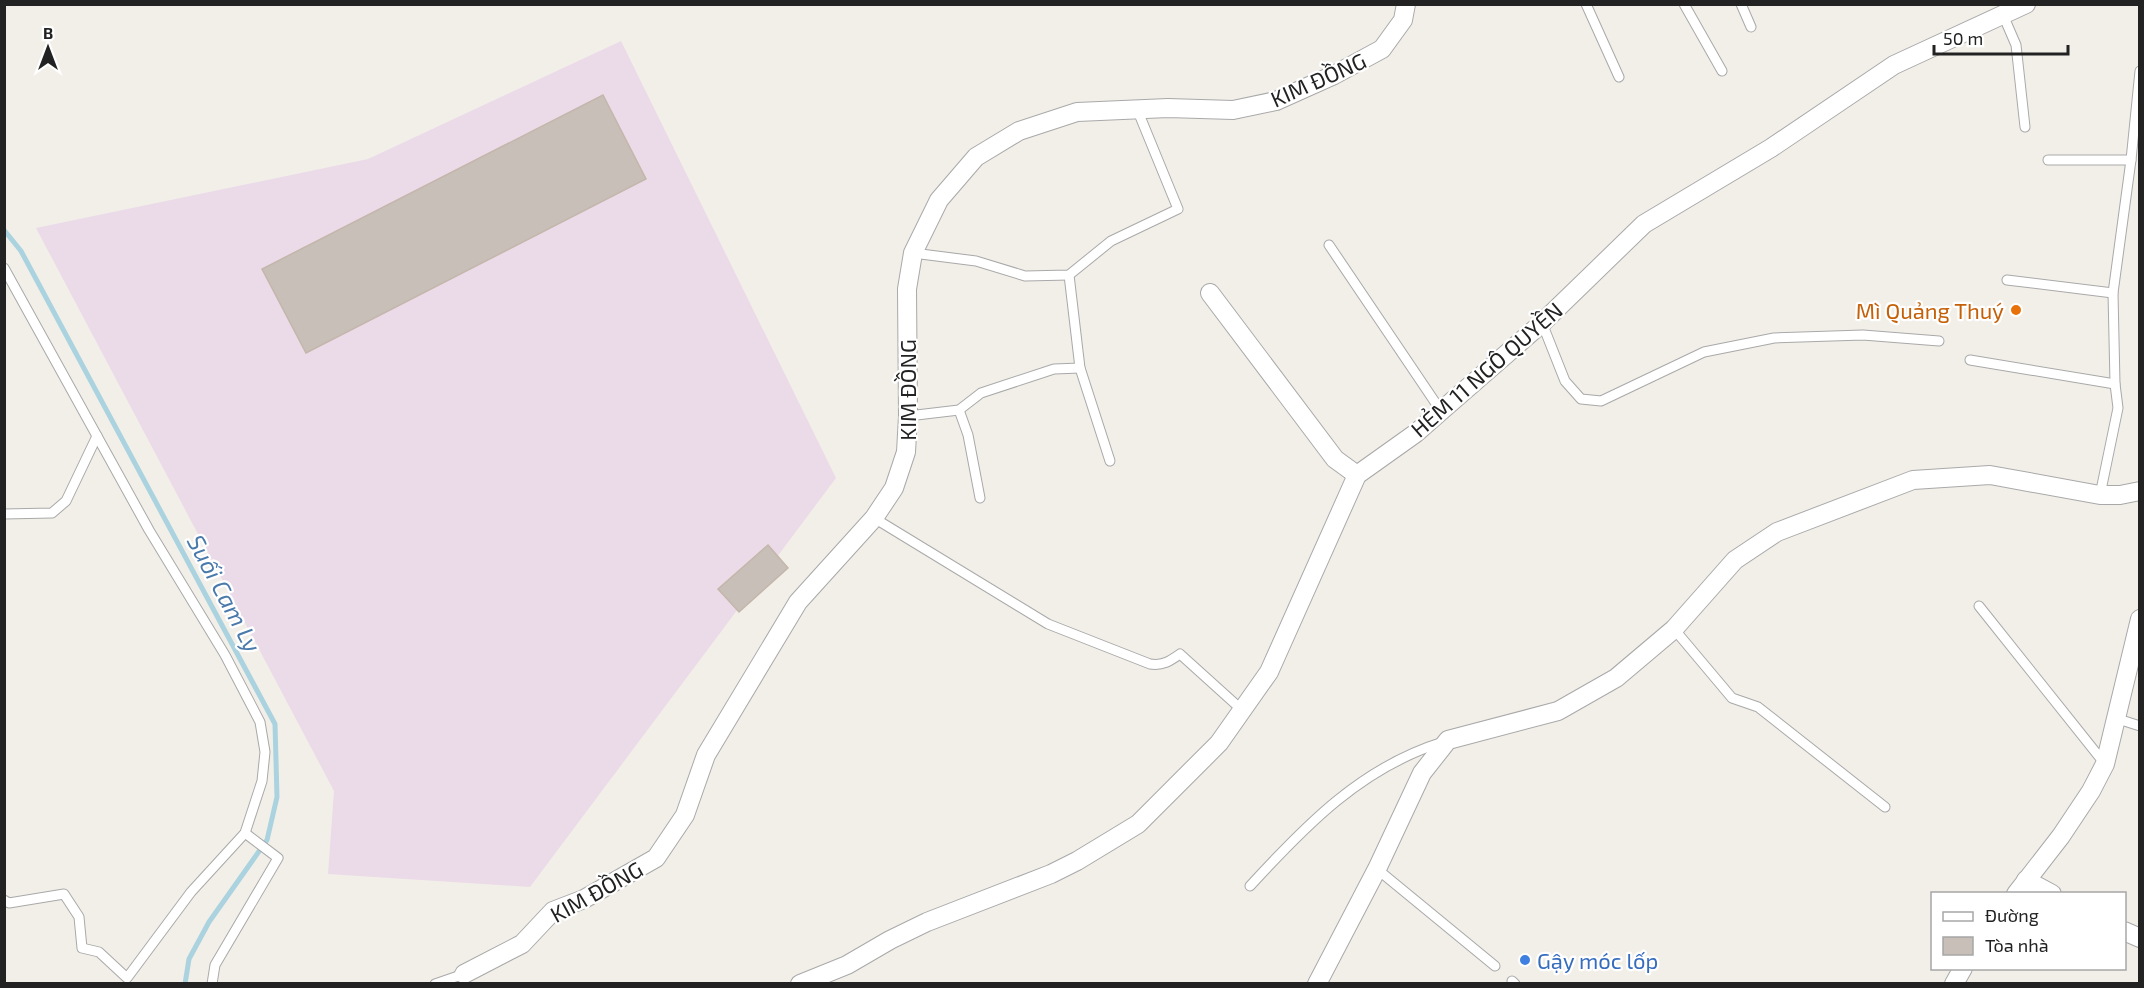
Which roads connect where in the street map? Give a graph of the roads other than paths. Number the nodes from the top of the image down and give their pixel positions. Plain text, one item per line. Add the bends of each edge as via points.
1 (1406, 4) edge
2 (1586, 4) edge
3 (1684, 4) edge
4 (1741, 4) edge
5 (2026, 4) edge
6 (2003, 15) junction
7 (1751, 27) dead end
8 (2139, 71) edge
9 (1722, 72) dead end
10 (1619, 77) dead end
11 (1137, 109) junction
12 (2025, 127) dead end
13 (2048, 160) dead end
14 (2131, 160) junction
15 (1329, 245) dead end
16 (913, 253) junction
17 (4, 268) edge
18 (1069, 275) junction
19 (2007, 280) dead end
20 (1210, 293) dead end
21 (2113, 293) junction
22 (1542, 323) junction
23 (1939, 341) dead end
24 (1970, 360) dead end
25 (1080, 368) junction
26 (2115, 384) junction
27 (959, 410) junction
28 (1441, 411) junction
29 (909, 416) junction
30 (97, 436) junction
31 (1110, 461) dead end
32 (1357, 475) junction
33 (2139, 491) edge
34 (2100, 495) junction
35 (980, 498) dead end
36 (4, 514) edge
37 (874, 518) junction
38 (1979, 606) dead end
39 (2139, 619) edge
40 (1674, 629) junction
41 (1242, 710) junction
42 (2115, 718) junction
43 (2139, 726) edge
44 (1448, 740) junction
45 (2105, 764) junction
46 (1885, 807) dead end
47 (245, 833) junction
48 (1377, 869) junction
49 (1250, 886) dead end
50 (2021, 887) edge
51 (2043, 892) edge
52 (4, 900) edge
53 (1495, 966) dead end
54 (1962, 970) edge
55 (464, 974) joint
56 (212, 984) edge
57 (435, 984) edge
58 (800, 984) edge
59 (1317, 984) edge
60 (1954, 984) edge

1 - 11 street, KIM ĐỒNG via 1403,20 1382,49 1276,101 1233,110
2 - 10 lane
3 - 9 lane
4 - 7 lane
5 - 6 street, HẺM 11 NGÔ QUYỀN
6 - 12 lane via 2016,45
6 - 22 street, HẺM 11 NGÔ QUYỀN via 1894,65 1771,148 1644,224
8 - 14 lane
11 - 16 street, KIM ĐỒNG via 1077,112 1019,131 976,157 939,200
11 - 18 lane via 1178,209 1111,241
13 - 14 lane
14 - 21 lane
15 - 28 lane
16 - 18 lane via 976,261 1024,276
16 - 29 street, KIM ĐỒNG via 907,289
17 - 30 lane
18 - 25 lane
19 - 21 lane
20 - 32 street via 1335,459
21 - 26 lane
22 - 23 lane via 1565,381 1581,399 1601,401 1704,352 1774,338 1863,335
22 - 28 street, HẺM 11 NGÔ QUYỀN
24 - 26 lane
25 - 27 lane via 1054,369 981,393
25 - 31 lane
26 - 34 lane via 2118,408
27 - 29 lane
27 - 35 lane
28 - 32 street, HẺM 11 NGÔ QUYỀN
29 - 37 street, KIM ĐỒNG via 906,452 894,488
30 - 36 lane via 66,501 58,509 52,513
30 - 47 lane via 260,722 265,752 262,781
32 - 41 street via 1269,672
33 - 34 street
34 - 40 street via 1990,475 1913,480 1777,532 1736,560
37 - 41 lane via 1048,624 1150,664 1166,663 1180,654
37 - 55 street, KIM ĐỒNG via 798,602 706,755 686,815 656,858 584,899 553,911 522,944
38 - 45 lane
39 - 42 street
40 - 44 street via 1616,678 1558,711
40 - 46 lane via 1732,698 1758,707
41 - 58 street via 1219,743 1138,824 1077,861 927,922 847,965
42 - 43 lane
42 - 45 street
44 - 48 street via 1422,772
44 - 49 lane via 1415,750 1380,769 1328,807 1299,832
45 - 50 street via 2061,836
47 - 52 lane via 191,892 127,978 99,952 82,948 79,917 64,894 9,903
47 - 56 lane via 278,858 215,965
48 - 53 lane
48 - 59 street
50 - 51 street
54 - 60 street
55 - 57 lane

